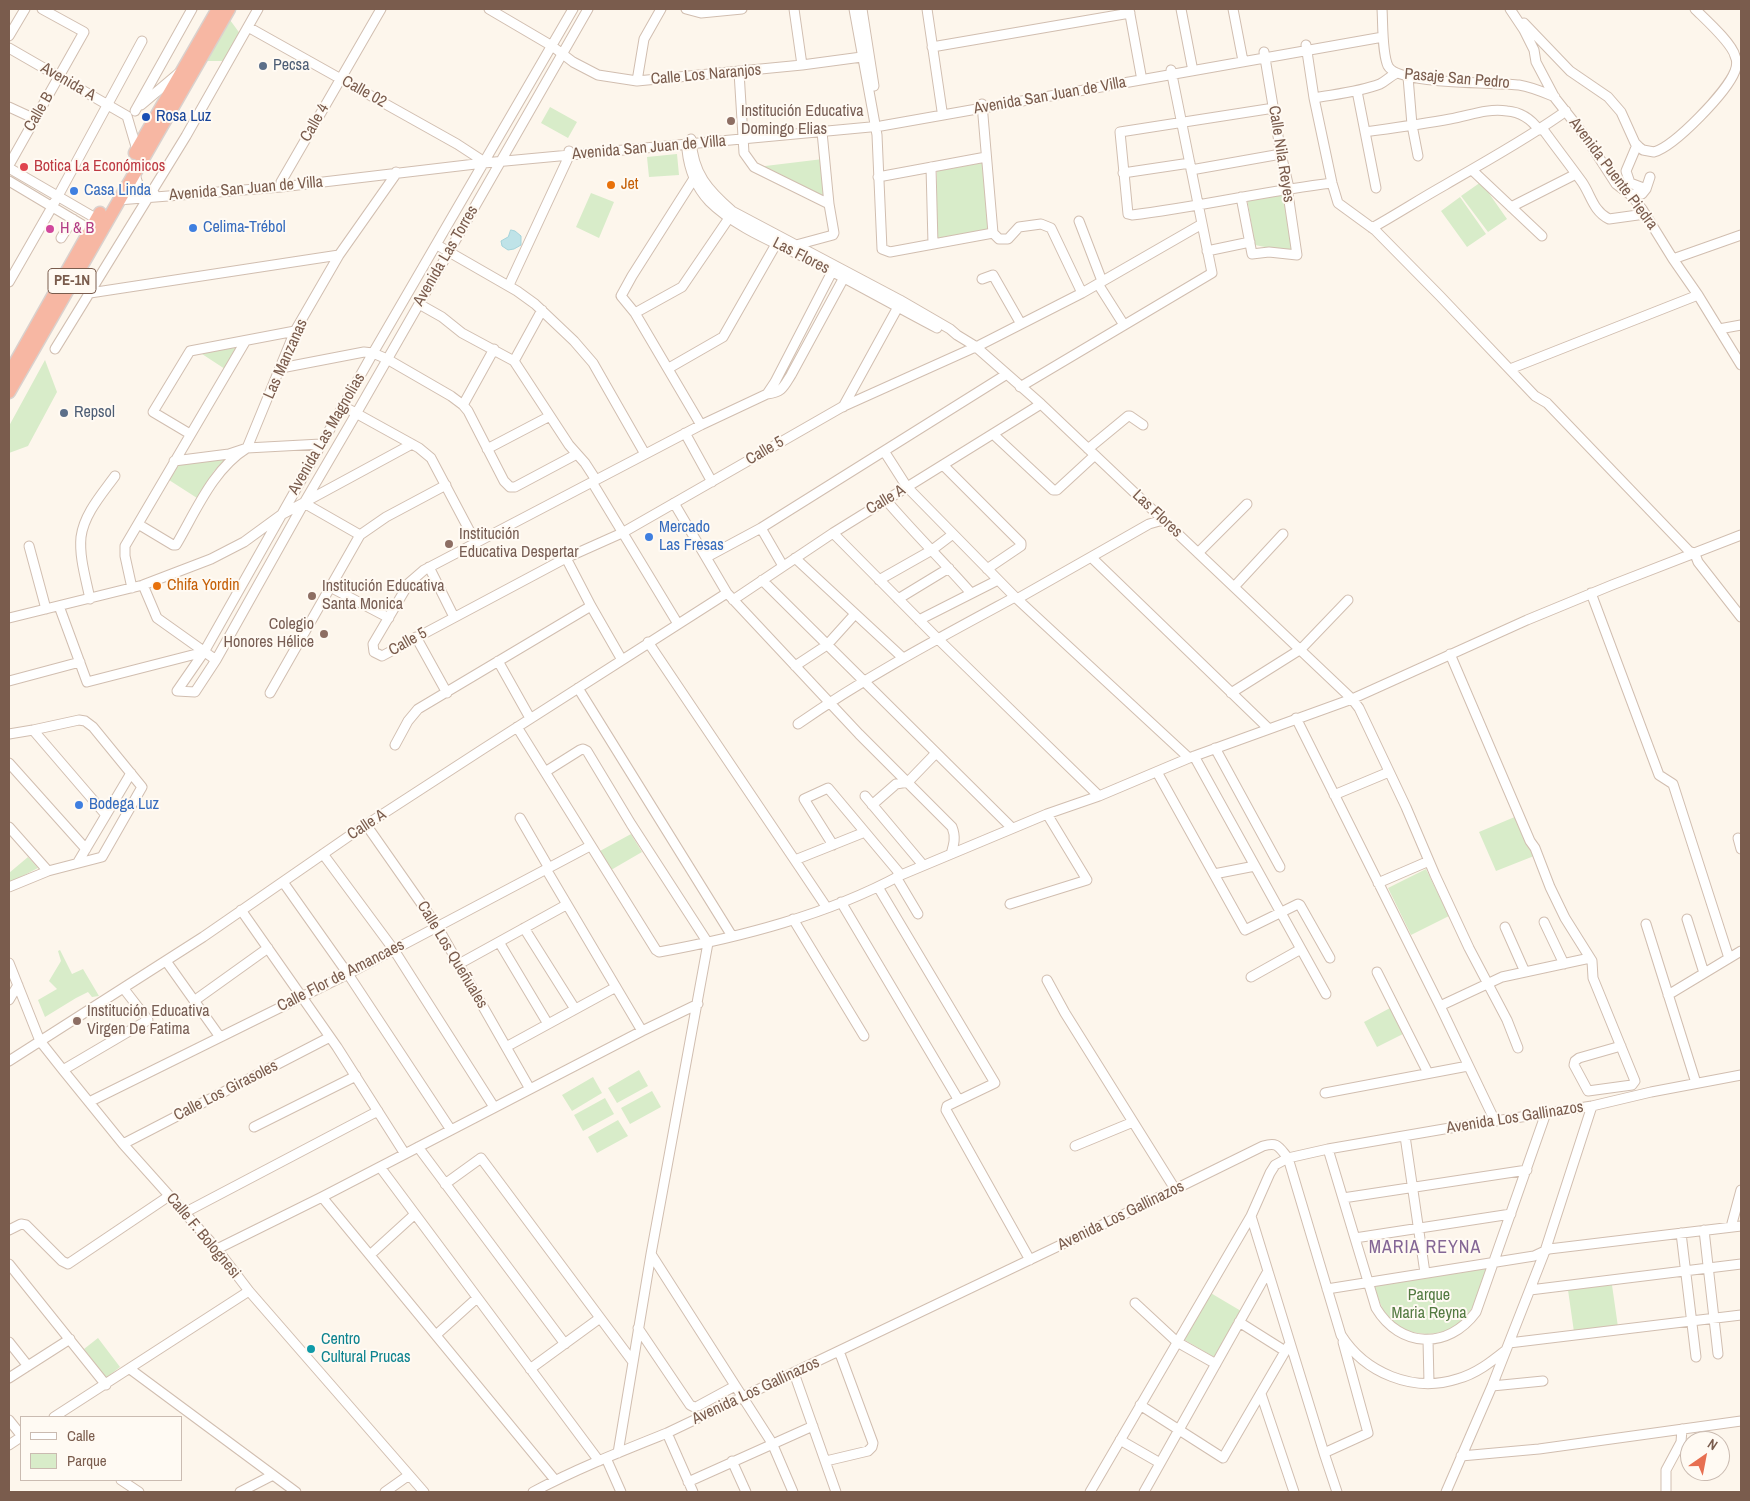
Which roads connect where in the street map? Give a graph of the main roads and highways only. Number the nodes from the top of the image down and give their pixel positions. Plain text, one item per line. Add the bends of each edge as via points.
1 (218, 9) edge
2 (229, 9) edge
3 (9, 374) edge
4 (9, 392) edge

1 - 3 highway, PE-1N
2 - 4 highway, PE-1N

